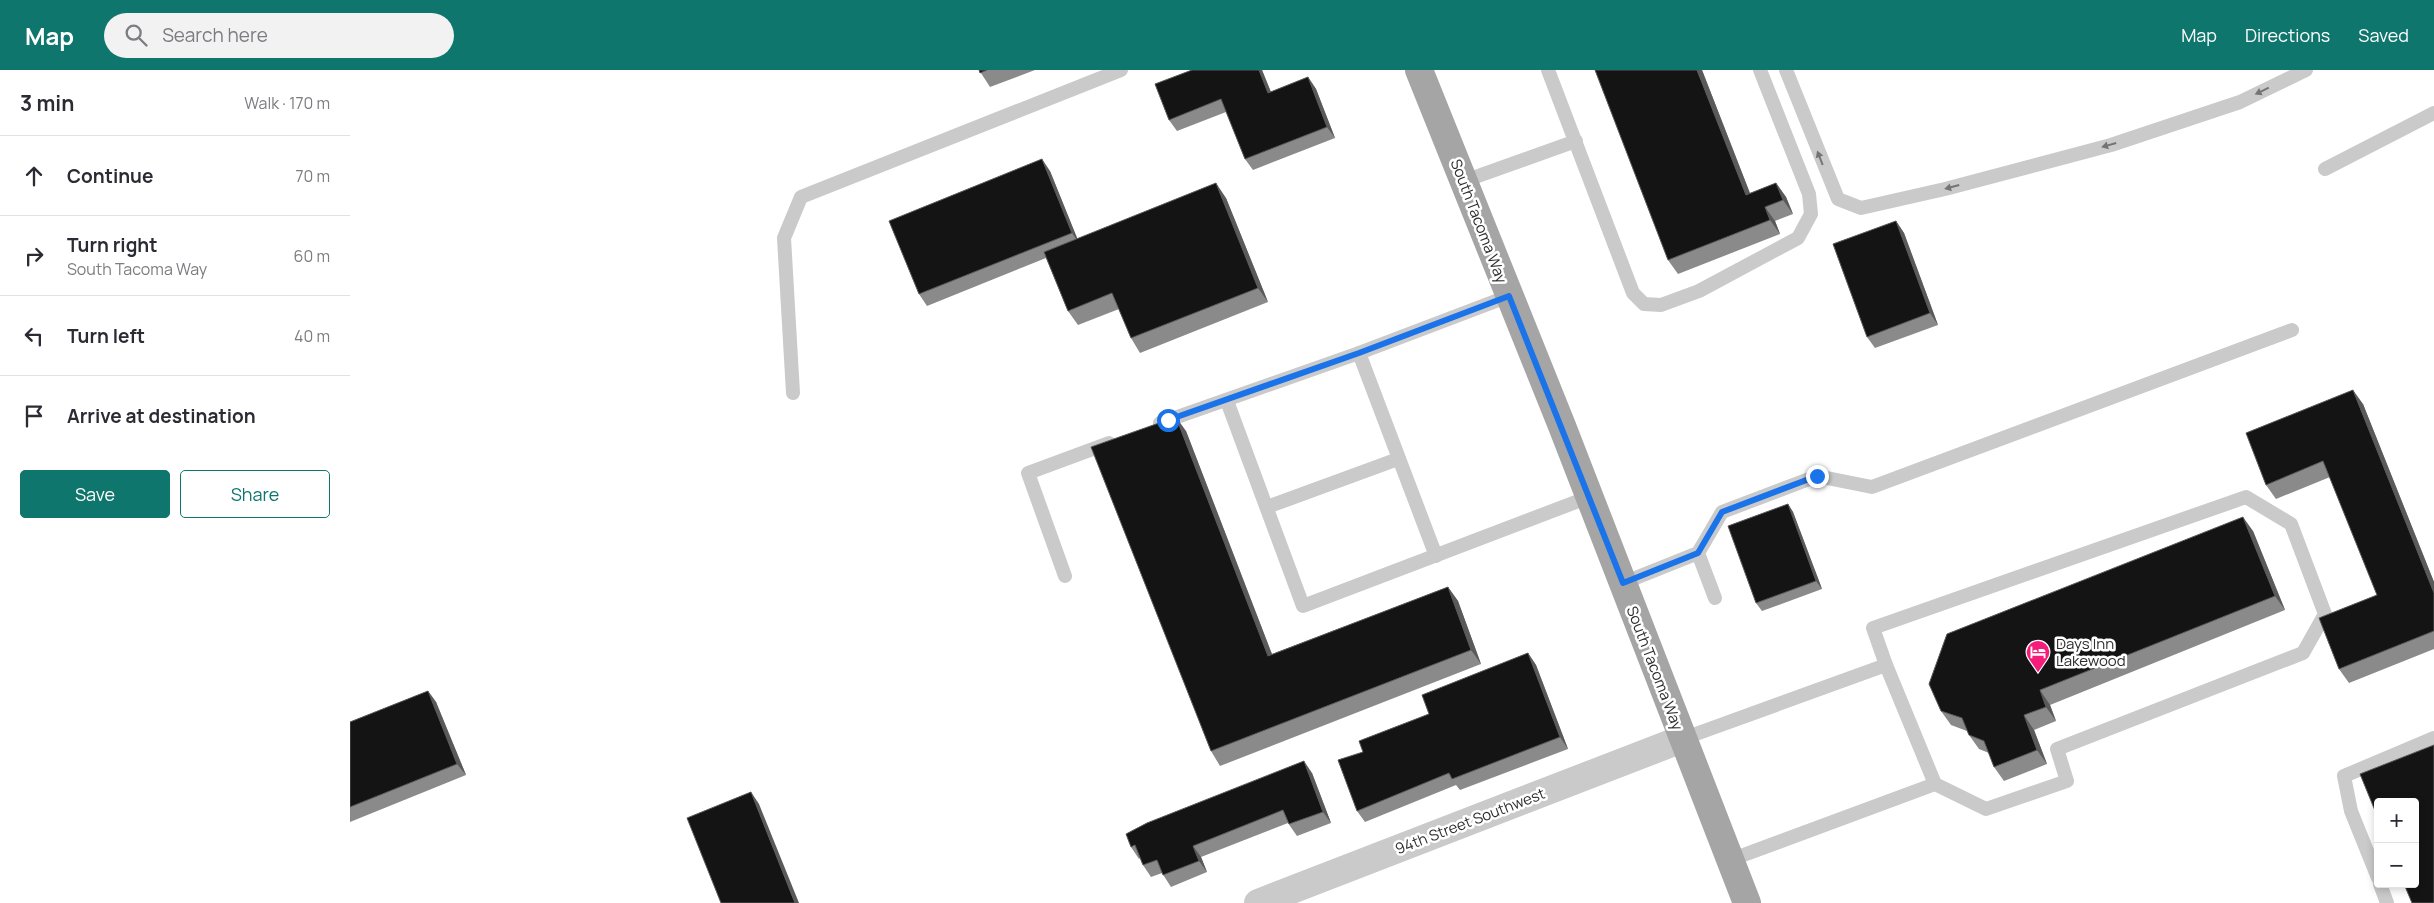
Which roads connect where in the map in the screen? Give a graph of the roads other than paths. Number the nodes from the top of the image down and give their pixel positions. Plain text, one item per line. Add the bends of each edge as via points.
1 (1121, 70) edge
2 (1419, 70) edge
3 (1548, 70) edge
4 (1760, 70) edge
5 (1786, 70) edge
6 (2306, 70) edge
7 (2434, 113) edge
8 (1576, 141) junction
9 (2325, 169) dead end
10 (1464, 181) junction
11 (1509, 296) junction
12 (2292, 330) dead end
13 (1359, 353) junction
14 (793, 393) dead end
15 (1227, 401) junction
16 (1150, 427) edge
17 (1122, 438) edge
18 (1398, 459) junction
19 (1589, 497) junction
20 (1267, 507) junction
21 (1698, 553) junction
22 (1436, 556) junction
23 (1065, 576) dead end
24 (1623, 583) junction
25 (1715, 598) dead end
26 (1886, 665) junction
27 (2434, 738) edge
28 (1682, 739) junction
29 (1934, 784) junction
30 (1730, 860) junction
31 (2374, 868) edge
32 (2382, 888) edge
33 (1258, 903) edge
34 (1747, 903) edge
35 (2388, 903) edge

1 - 14 lane via 801,197 784,238
2 - 10 main road, South Tacoma Way
3 - 8 lane
4 - 8 lane via 1809,194 1811,214 1798,238 1699,291 1661,305 1644,304 1633,293
6 -> 5 lane via 2240,102 2111,144 1861,208 1838,199
7 - 9 lane
8 - 10 lane
10 - 11 main road, South Tacoma Way
11 - 13 lane
11 - 19 main road, South Tacoma Way
12 - 21 lane via 1872,487 1817,476 1722,512
13 - 15 lane
13 - 18 lane
15 - 16 lane
15 - 20 lane
17 - 23 lane via 1028,473
18 - 20 lane
18 - 22 lane
19 - 22 lane
19 - 24 main road, South Tacoma Way
20 - 22 lane via 1303,606
21 - 24 lane
21 - 25 lane
24 - 28 main road, South Tacoma Way
26 - 28 lane
26 - 29 lane
26 - 29 lane via 1873,628 2246,497 2292,524 2325,614 2303,653 2057,749 2067,781 1986,809
27 - 31 lane via 2344,776 2351,811
28 - 30 main road, South Tacoma Way
28 - 33 street, 94th Street Southwest
29 - 30 lane
30 - 34 main road, South Tacoma Way
32 - 35 lane

